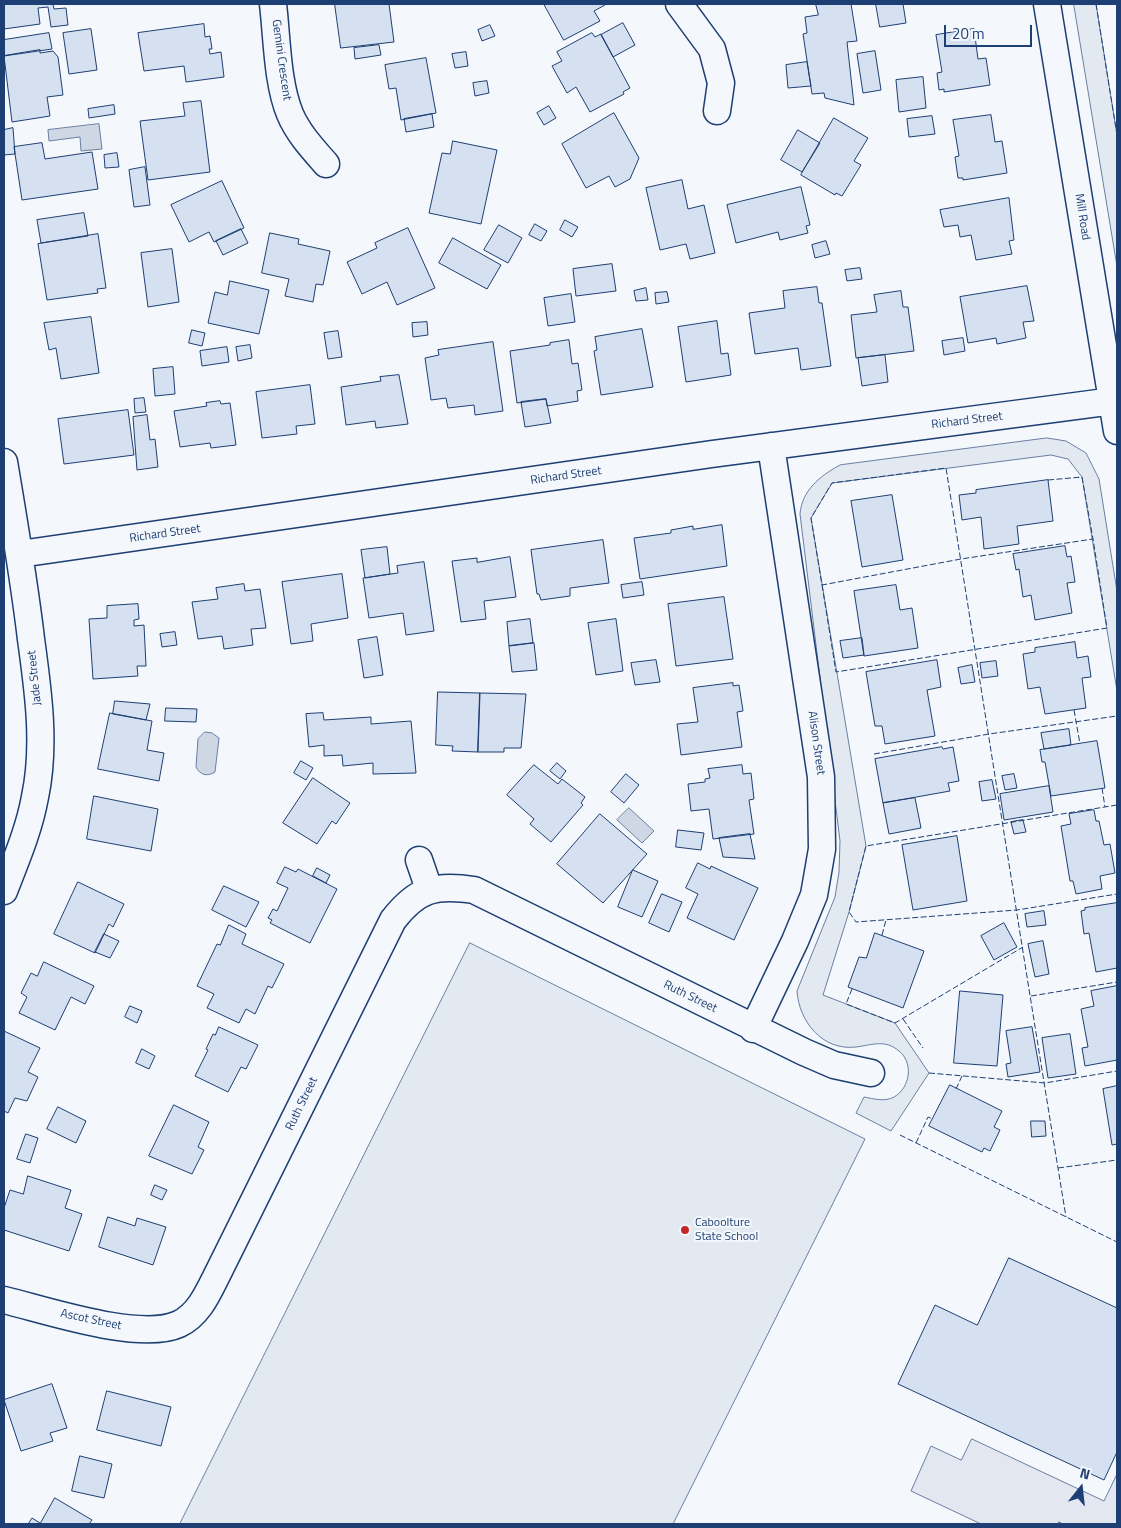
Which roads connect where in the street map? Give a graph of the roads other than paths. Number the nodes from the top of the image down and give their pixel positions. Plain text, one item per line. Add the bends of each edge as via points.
1 (273, 4) edge
2 (679, 4) edge
3 (1047, 4) edge
4 (717, 111) dead end
5 (326, 164) dead end
6 (1113, 401) junction
7 (1117, 431) edge
8 (771, 446) junction
9 (4, 462) edge
10 (20, 554) junction
11 (418, 860) dead end
12 (429, 889) junction
13 (4, 891) edge
14 (753, 1029) junction
15 (871, 1072) dead end
16 (4, 1300) edge
17 (179, 1324) joint

1 - 5 street, Gemini Crescent via 283,87 290,113 302,135
2 - 4 street via 712,50 721,83
3 - 6 street, Mill Road
6 - 7 street, Mill Road
6 - 8 street, Richard Street
8 - 10 street, Richard Street
8 - 14 street, Alison Street via 821,777 822,849 814,895
9 - 10 street, Jade Street
10 - 13 street, Jade Street via 37,684 40,746 35,796 22,844
11 - 12 street
12 - 14 street, Ruth Street via 451,886 474,890
12 - 17 street, Ruth Street via 406,903 393,920 203,1302
14 - 15 street, Ruth Street via 834,1065
16 - 17 street, Ascot Street via 116,1327 143,1330

